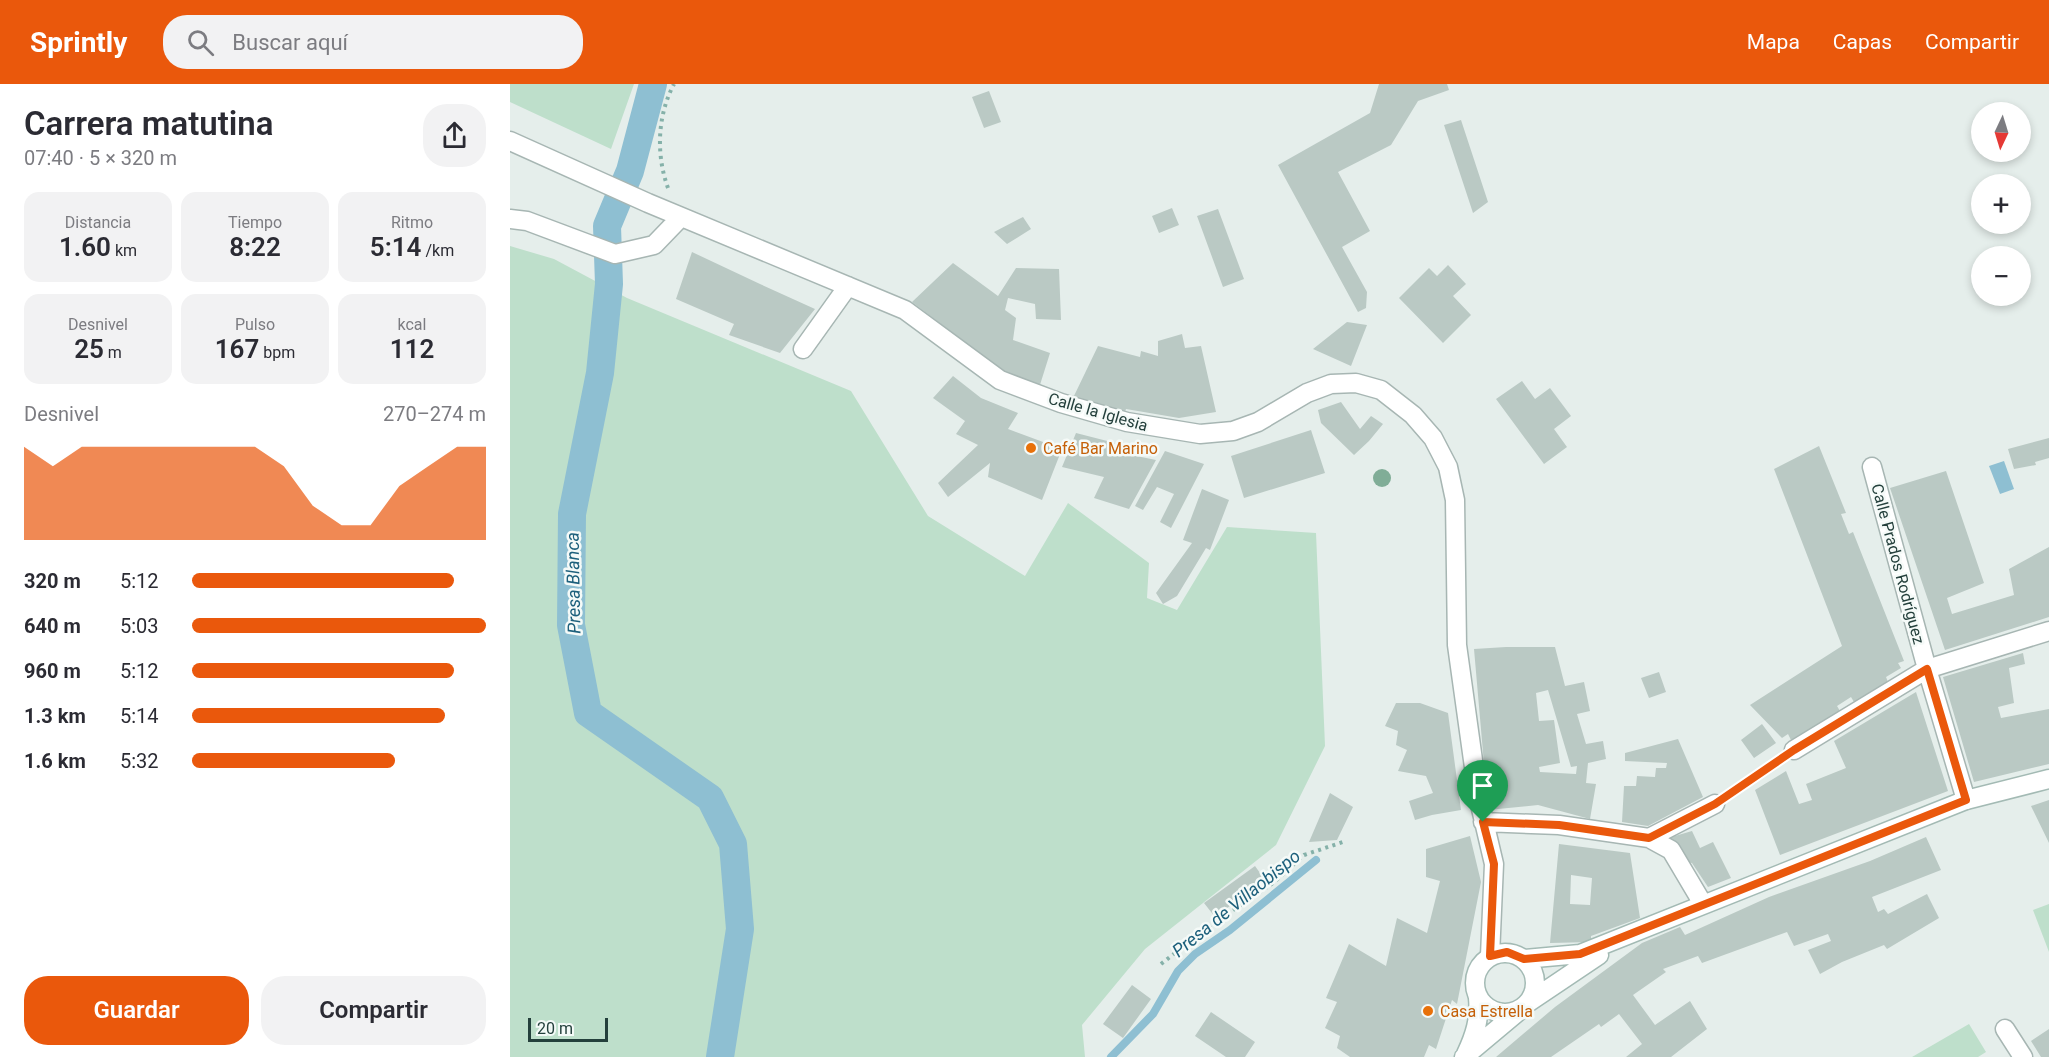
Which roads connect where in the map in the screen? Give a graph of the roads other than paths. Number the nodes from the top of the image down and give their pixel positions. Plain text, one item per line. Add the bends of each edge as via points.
1 (510, 141) edge
2 (681, 217) junction
3 (510, 219) edge
4 (848, 286) junction
5 (803, 349) dead end
6 (1872, 467) dead end
7 (2049, 631) edge
8 (1927, 669) junction
9 (1794, 750) road end
10 (2049, 778) edge
11 (1966, 800) junction
12 (1715, 804) road end
13 (1483, 822) junction
14 (1649, 838) junction
15 (1702, 904) junction
16 (1638, 930) junction
17 (1490, 956) junction
18 (1524, 959) junction
19 (1478, 998) junction
20 (1525, 1006) junction
21 (2005, 1029) dead end
22 (1464, 1057) edge
23 (2023, 1057) edge

1 - 2 street, Calle la Iglesia
2 - 3 street via 654,245 608,251 527,220
2 - 4 street, Calle la Iglesia
4 - 5 street
4 - 13 street, Calle la Iglesia via 905,310 1000,380 1127,422 1200,434 1233,431 1331,384 1356,383 1381,390 1413,415 1433,438 1448,467 1455,500 1457,645
6 - 8 street, Calle Prados Rodríguez
7 - 8 street
8 - 9 street
8 - 11 street, Calle Prados Rodríguez
10 - 11 street
11 - 15 street
12 - 14 street
13 - 14 street via 1559,825
13 - 17 street, Calle la Iglesia via 1494,864
14 - 15 street via 1671,850
15 - 16 street
16 - 18 street via 1580,954
16 - 20 street
17 - 18 street via 1507,952
17 - 19 street via 1477,970
18 - 20 street via 1534,975 1534,994
19 - 20 street via 1492,1011 1511,1013
19 - 22 street via 1476,1033
20 - 22 street
21 - 23 street

